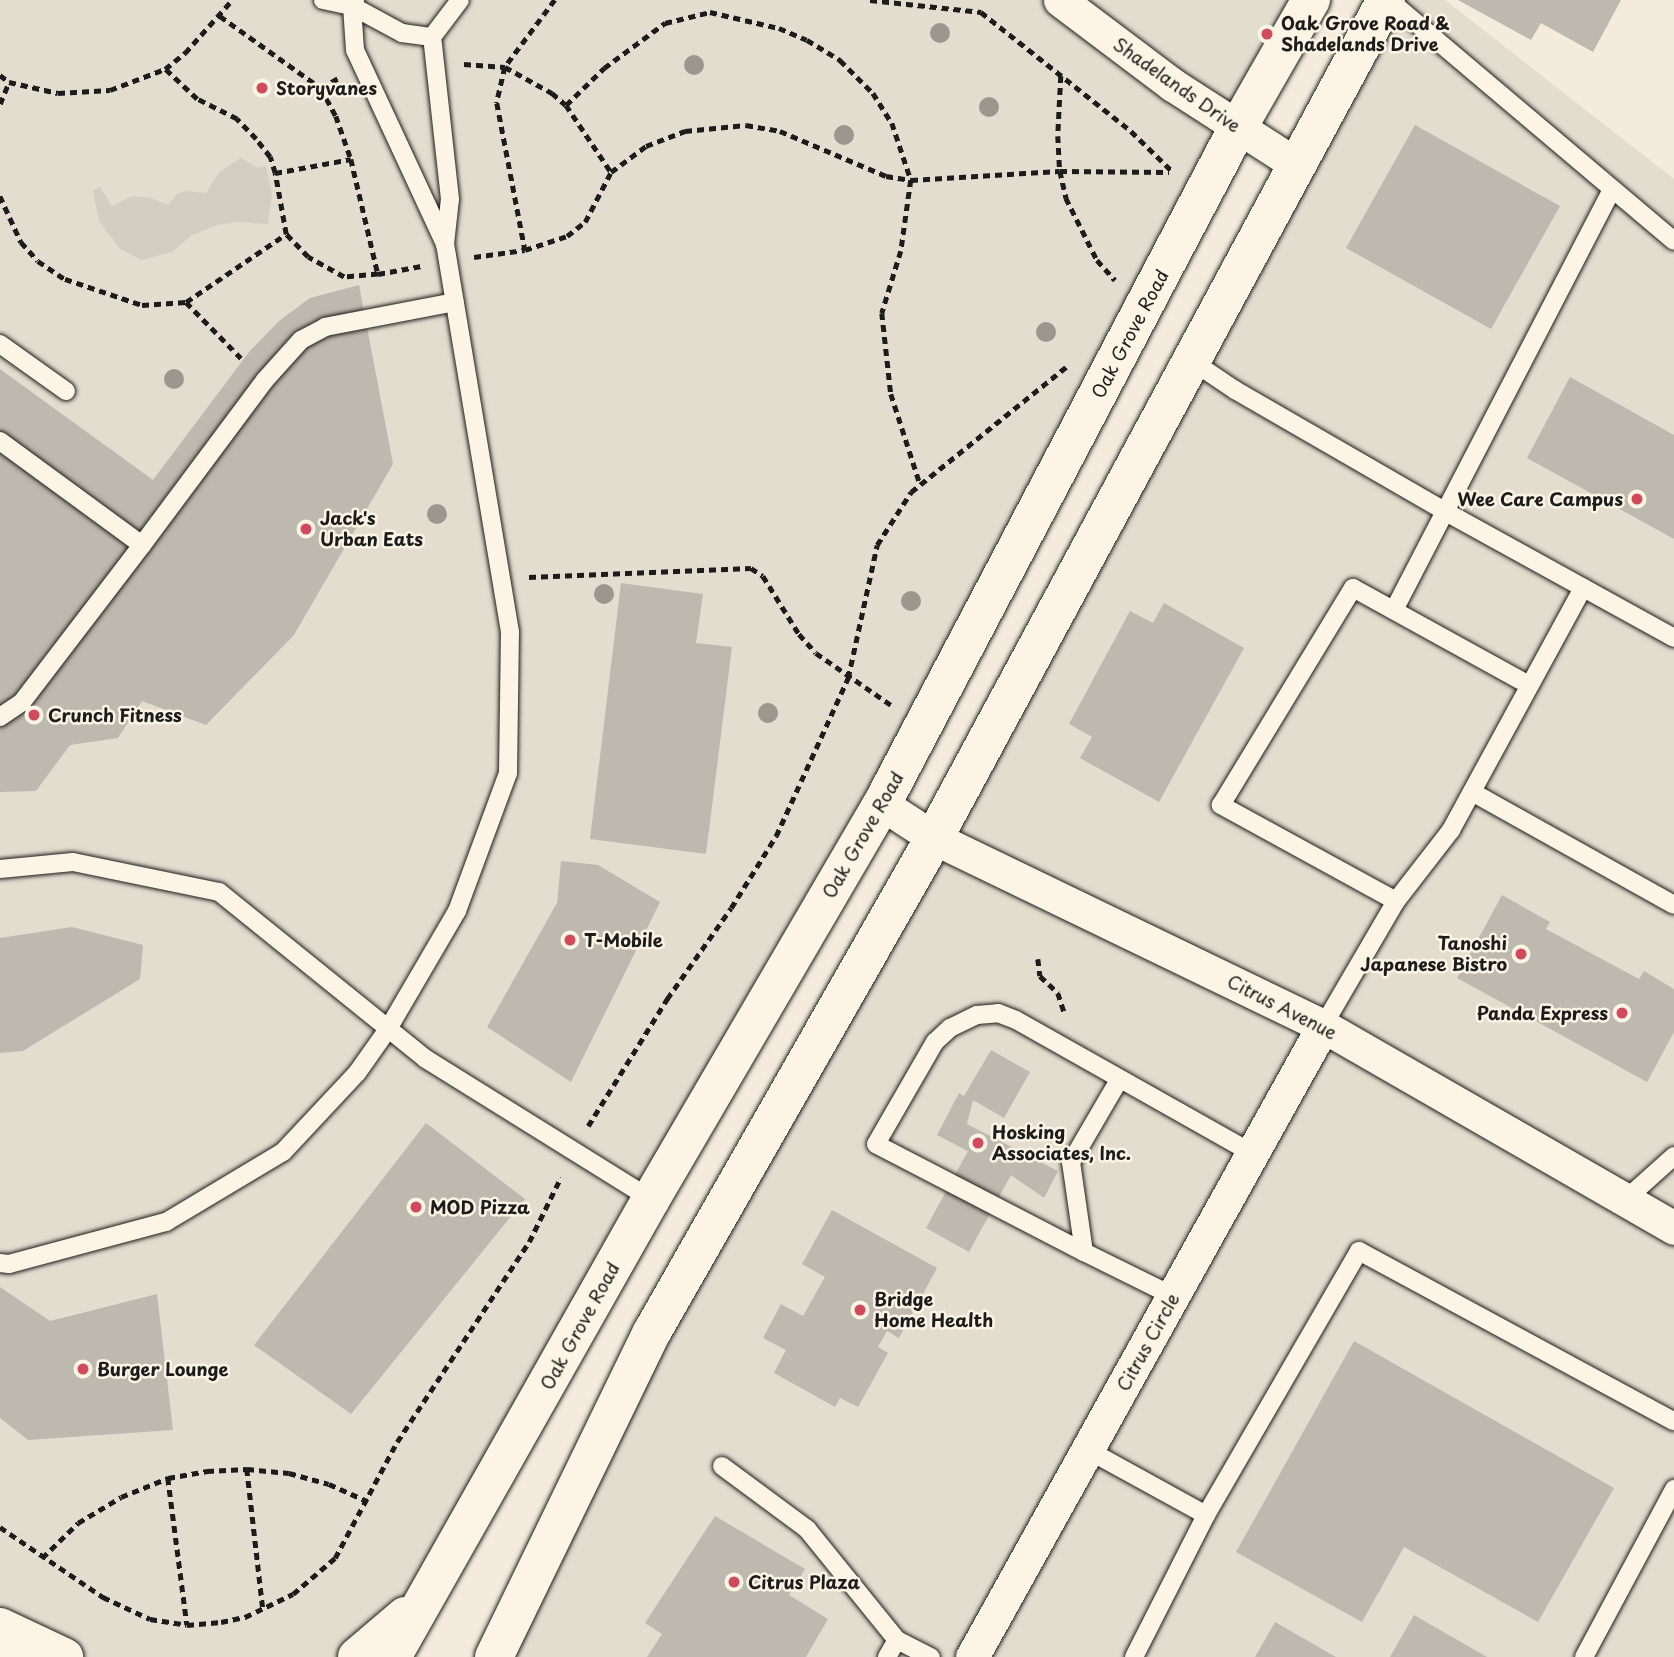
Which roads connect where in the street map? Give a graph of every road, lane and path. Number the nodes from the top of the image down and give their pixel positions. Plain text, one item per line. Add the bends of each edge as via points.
1 (232, 0) edge
2 (323, 0) edge
3 (460, 0) edge
4 (555, 0) edge
5 (870, 0) edge
6 (1060, 0) edge
7 (1311, 0) edge
8 (1388, 0) edge
9 (353, 3) edge
10 (220, 16) junction
11 (432, 37) junction
12 (450, 63) dead end
13 (505, 67) junction
14 (165, 69) junction
15 (345, 74) dead end
16 (0, 75) edge
17 (1061, 75) junction
18 (9, 82) junction
19 (321, 88) junction
20 (0, 104) edge
21 (566, 105) junction
22 (1237, 129) junction
23 (351, 159) junction
24 (1297, 165) junction
25 (1059, 171) junction
26 (611, 172) junction
27 (275, 173) junction
28 (1174, 173) junction
29 (911, 180) junction
30 (1169, 183) dead end
31 (1612, 190) junction
32 (0, 197) edge
33 (286, 234) junction
34 (1674, 240) edge
35 (445, 244) junction
36 (525, 250) junction
37 (478, 257) dead end
38 (1122, 270) dead end
39 (392, 271) dead end
40 (378, 274) junction
41 (1116, 281) junction
42 (1109, 293) dead end
43 (186, 302) junction
44 (455, 302) junction
45 (0, 344) edge
46 (243, 360) dead end
47 (1192, 361) junction
48 (1069, 364) dead end
49 (66, 391) dead end
50 (0, 440) edge
51 (920, 484) junction
52 (1446, 512) junction
53 (142, 545) junction
54 (500, 579) junction
55 (1583, 587) junction
56 (1394, 610) junction
57 (1674, 638) edge
58 (848, 678) junction
59 (1530, 685) junction
60 (900, 710) dead end
61 (0, 717) edge
62 (1472, 792) junction
63 (882, 804) junction
64 (934, 838) junction
65 (0, 869) edge
66 (1396, 901) junction
67 (1674, 905) edge
68 (1038, 959) dead end
69 (1323, 1026) junction
70 (388, 1028) junction
71 (1050, 1041) junction
72 (1119, 1080) junction
73 (594, 1116) dead end
74 (1252, 1153) junction
75 (1674, 1156) edge
76 (554, 1189) dead end
77 (651, 1199) junction
78 (1625, 1200) junction
79 (1674, 1228) edge
80 (1084, 1252) junction
81 (0, 1263) edge
82 (1173, 1296) junction
83 (1674, 1421) edge
84 (1088, 1450) junction
85 (722, 1466) dead end
86 (247, 1468) junction
87 (168, 1478) junction
88 (1674, 1489) edge
89 (368, 1501) junction
90 (1206, 1515) junction
91 (0, 1527) edge
92 (42, 1558) junction
93 (426, 1598) junction
94 (263, 1609) junction
95 (187, 1625) junction
96 (0, 1627) edge
97 (897, 1640) junction
98 (0, 1648) edge
99 (11, 1657) edge
100 (64, 1657) edge
101 (357, 1657) edge
102 (392, 1657) edge
103 (494, 1657) edge
104 (887, 1657) edge
105 (931, 1657) edge
106 (972, 1657) edge
107 (1134, 1657) edge
108 (1584, 1657) edge

1 - 10 path
2 - 9 lane
3 - 11 lane
4 - 13 path
5 - 17 path via 981,12
6 - 22 street, Shadelands Drive
7 - 22 main road, Oak Grove Road
8 - 24 main road
8 - 31 lane
9 - 11 lane via 402,33
9 - 35 lane via 355,50
10 - 14 path
10 - 19 path
11 - 35 lane via 450,200
12 - 13 path
13 - 21 path
13 - 36 path via 497,103
14 - 18 path via 110,90 58,93
14 - 27 path via 197,99 237,119 270,157
15 - 19 path
16 - 18 path
17 - 25 path
17 - 28 path via 1131,131
18 - 20 path
19 - 23 path
21 - 26 path
21 - 29 path via 604,68 665,23 710,12 779,28 840,60 873,93 892,123
22 - 24 street, Shadelands Drive
22 - 63 main road, Oak Grove Road
23 - 27 path
23 - 40 path
24 - 47 main road
25 - 28 path
25 - 29 path
25 - 41 path via 1078,226 1097,260
26 - 29 path via 646,146 685,131 746,125 780,131 886,176
26 - 36 path via 585,222 567,236
27 - 33 path
28 - 30 path
29 - 51 path via 901,251 882,313 891,394
31 - 34 lane
31 - 52 lane
32 - 43 path via 21,242 38,261 65,279 142,305
33 - 40 path via 308,257 344,277
33 - 43 path
35 - 44 lane
36 - 37 path
38 - 41 path
39 - 40 path
41 - 42 path
43 - 46 path
44 - 53 lane via 325,327 301,340 265,380
44 - 54 lane
45 - 49 lane
47 - 52 lane
47 - 64 main road
48 - 51 path
50 - 53 lane
51 - 58 path via 877,545
52 - 55 lane
52 - 56 lane
53 - 61 lane via 22,702
54 - 58 path via 751,568 763,576 808,643
54 - 70 lane via 510,632 508,773 457,911
55 - 57 lane
55 - 59 lane
56 - 59 lane
56 - 66 lane via 1353,588 1221,805
58 - 60 path
58 - 73 path via 776,836
59 - 62 lane
62 - 66 lane via 1451,830
62 - 67 lane
63 - 64 street, Citrus Avenue
63 - 77 main road, Oak Grove Road
64 - 69 street, Citrus Avenue
64 - 103 main road via 652,1332
65 - 70 lane via 73,862 219,892
66 - 69 lane
68 - 71 path via 1040,976 1058,993 1066,1009
69 - 74 street, Citrus Circle
69 - 78 street, Citrus Avenue
70 - 77 lane via 426,1059
70 - 81 lane via 357,1073 283,1152 166,1222
71 - 72 lane
71 - 80 lane via 998,1013 977,1015 950,1028 935,1042 876,1144
72 - 74 lane
72 - 80 lane via 1071,1162
74 - 82 street, Citrus Circle
75 - 78 lane
76 - 89 path via 529,1242 397,1442
77 - 93 main road, Oak Grove Road
78 - 79 street, Citrus Avenue
80 - 82 lane
82 - 84 street, Citrus Circle
83 - 90 lane via 1359,1251
84 - 90 lane
84 - 106 street, Citrus Circle
85 - 97 lane via 807,1529
86 - 87 path
86 - 89 path via 289,1473
86 - 94 path
87 - 92 path via 121,1497 78,1523
87 - 95 path
88 - 108 lane
89 - 94 path via 335,1558 293,1594
90 - 107 lane
91 - 92 path
92 - 95 path via 103,1597 150,1619
93 - 101 main road
93 - 102 main road, Oak Grove Road
94 - 95 path via 221,1622
96 - 100 main road
97 - 104 lane
97 - 105 lane
98 - 99 main road

